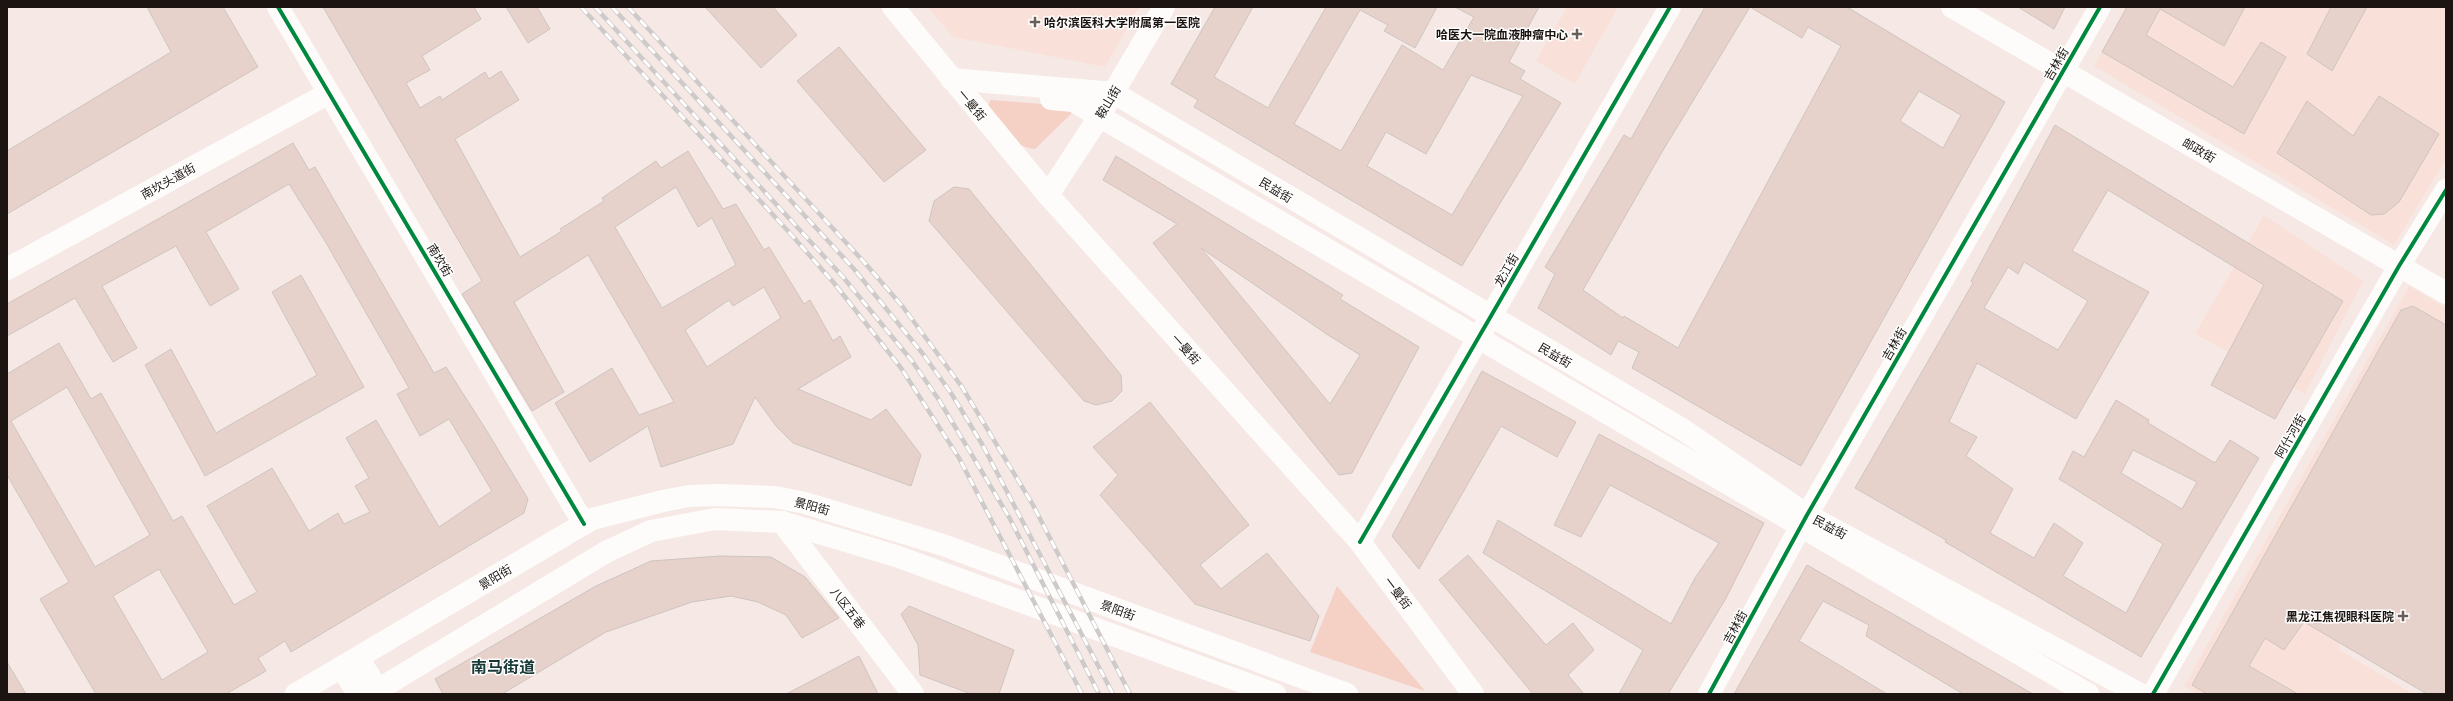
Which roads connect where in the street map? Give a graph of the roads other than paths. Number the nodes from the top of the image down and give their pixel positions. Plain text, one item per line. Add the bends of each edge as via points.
1 (278, 7) edge
2 (893, 7) edge
3 (1164, 7) edge
4 (1670, 7) edge
5 (1952, 7) edge
6 (2100, 7) edge
7 (2063, 71) junction
8 (956, 85) junction
9 (329, 93) junction
10 (1114, 93) junction
11 (1099, 117) junction
12 (2446, 190) edge
13 (1048, 195) junction
14 (2399, 266) junction
15 (7, 269) edge
16 (2446, 293) edge
17 (1490, 317) junction
18 (1479, 337) junction
19 (1804, 521) junction
20 (588, 522) junction
21 (782, 522) junction
22 (1360, 542) junction
23 (350, 662) junction
24 (372, 693) edge
25 (296, 694) edge
26 (913, 694) edge
27 (1275, 694) edge
28 (1347, 694) edge
29 (1473, 694) edge
30 (1709, 694) edge
31 (2088, 694) edge
32 (2140, 694) edge
33 (2153, 694) edge

1 - 9 main road, 南坎街
2 - 8 main road, 一曼街
3 - 10 main road, 鞍山街
4 - 17 main road, 龙江街
5 - 7 main road, 邮政街
6 - 7 main road, 吉林街
7 - 14 main road, 邮政街
7 - 19 main road, 吉林街
8 - 10 main road, 民益街
8 - 11 main road, 民益街 via 1073,101
8 - 13 main road, 一曼街
9 - 15 main road, 南坎头道街
9 - 20 main road, 南坎街
10 - 11 main road, 鞍山街
10 - 17 main road, 民益街
11 - 13 main road, 鞍山街
11 - 18 main road, 民益街
12 - 14 main road, 阿什河街
13 - 22 main road, 一曼街
14 - 16 main road, 邮政街
14 - 33 main road, 阿什河街
17 - 18 main road, 龙江街
17 - 19 main road, 民益街 via 1682,429
18 - 19 main road, 民益街
18 - 22 main road, 龙江街
19 - 30 main road, 吉林街
19 - 31 main road, 民益街
19 - 32 main road, 民益街
20 - 23 main road, 景阳街
20 - 28 main road, 景阳街 via 626,509 689,496 775,497 943,546
21 - 24 main road, 景阳街 via 715,519 651,531 606,552
21 - 26 main road, 八区五巷
21 - 27 main road, 景阳街 via 896,556
22 - 29 main road, 一曼街
23 - 24 main road
23 - 25 main road, 景阳街

